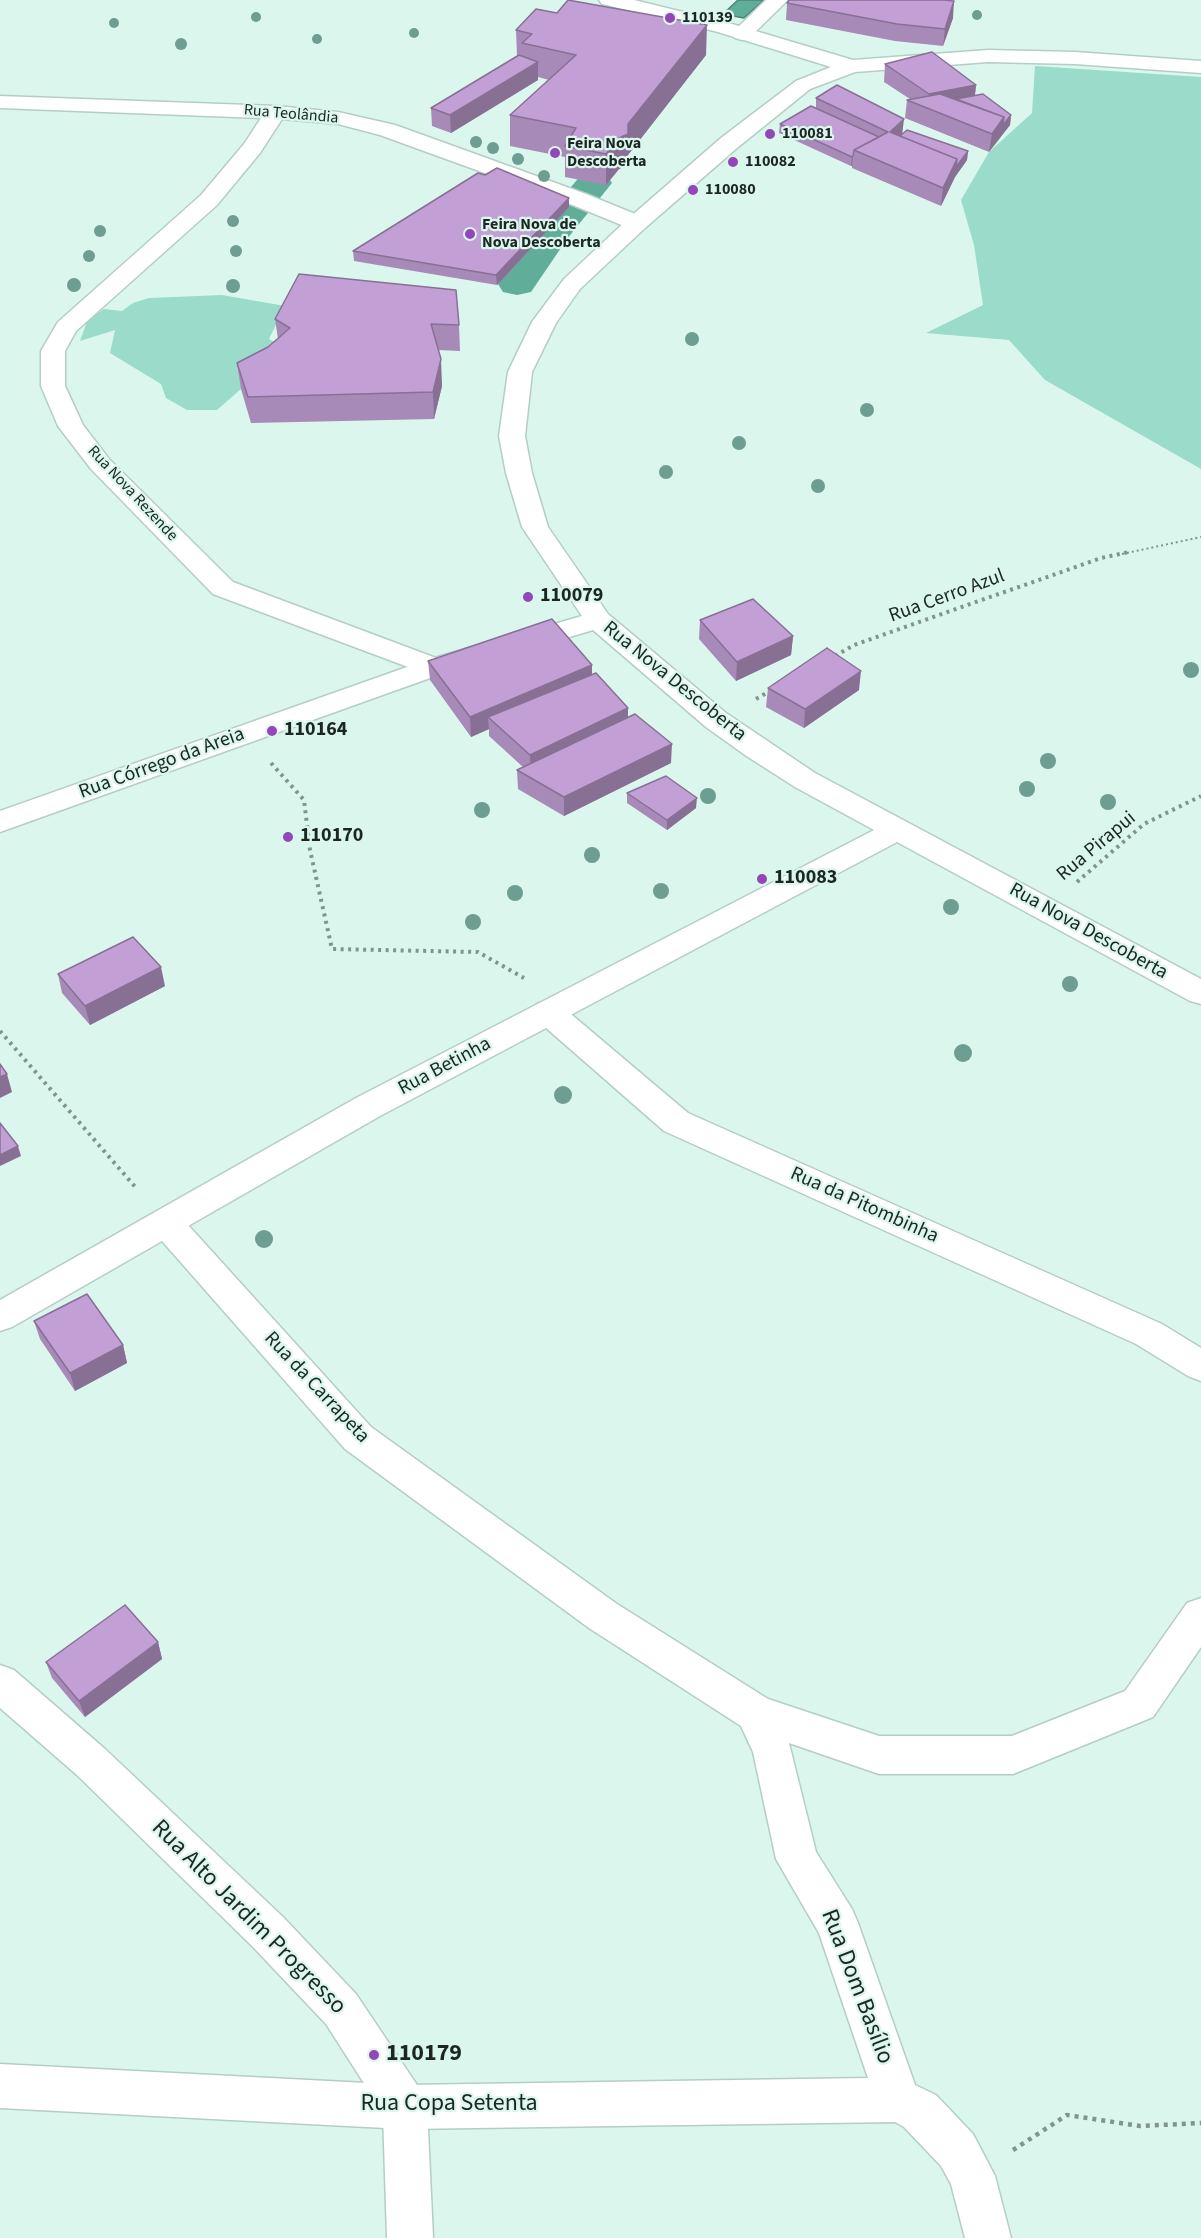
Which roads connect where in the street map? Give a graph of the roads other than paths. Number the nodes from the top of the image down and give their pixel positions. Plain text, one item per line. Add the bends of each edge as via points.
1 (612, 0) edge
2 (778, 0) edge
3 (741, 34) junction
4 (852, 66) junction
5 (1201, 67) edge
6 (0, 102) edge
7 (276, 112) junction
8 (637, 223) junction
9 (598, 620) junction
10 (434, 667) junction
11 (2, 819) edge
12 (897, 830) junction
13 (1201, 993) edge
14 (557, 1008) junction
15 (167, 1224) junction
16 (0, 1317) edge
17 (1201, 1366) edge
18 (1201, 1615) edge
19 (0, 1683) edge
20 (756, 1713) junction
21 (0, 2086) edge
22 (898, 2100) junction
23 (405, 2108) junction
24 (410, 2238) edge
25 (988, 2238) edge

1 - 3 street
2 - 3 street
3 - 4 street
4 - 5 street via 988,56
4 - 8 street, Rua Nova Descoberta via 818,78 777,104
6 - 7 street, Rua Teolândia
7 - 8 street, Rua Teolândia via 338,118 387,130
7 - 10 street, Rua Nova Rezende via 209,200 66,327 53,351 53,386 72,426 100,464 223,588
8 - 9 street, Rua Nova Descoberta via 572,284 544,322 520,372 515,398 512,436 535,527
9 - 10 street, Rua Córrego da Areia
9 - 12 street, Rua Nova Descoberta via 716,720 805,780
10 - 11 street, Rua Córrego da Areia
12 - 13 street, Rua Nova Descoberta
12 - 14 street, Rua Betinha
14 - 15 street, Rua Betinha via 368,1107
14 - 17 street, Rua da Pitombinha via 676,1122 1149,1334
15 - 16 street, Rua Betinha
15 - 20 street, Rua da Carrapeta via 358,1438 603,1616
18 - 20 street via 1139,1704 1013,1755 879,1755
19 - 23 street, Rua Alto Jardim Progresso via 91,1762 268,1932 341,2009
20 - 22 street, Rua Dom Basílio via 773,1752 797,1859 837,1923
21 - 23 street, Rua Copa Setenta
22 - 23 street, Rua Copa Setenta
22 - 25 street via 920,2111 957,2150 972,2176
23 - 24 street

